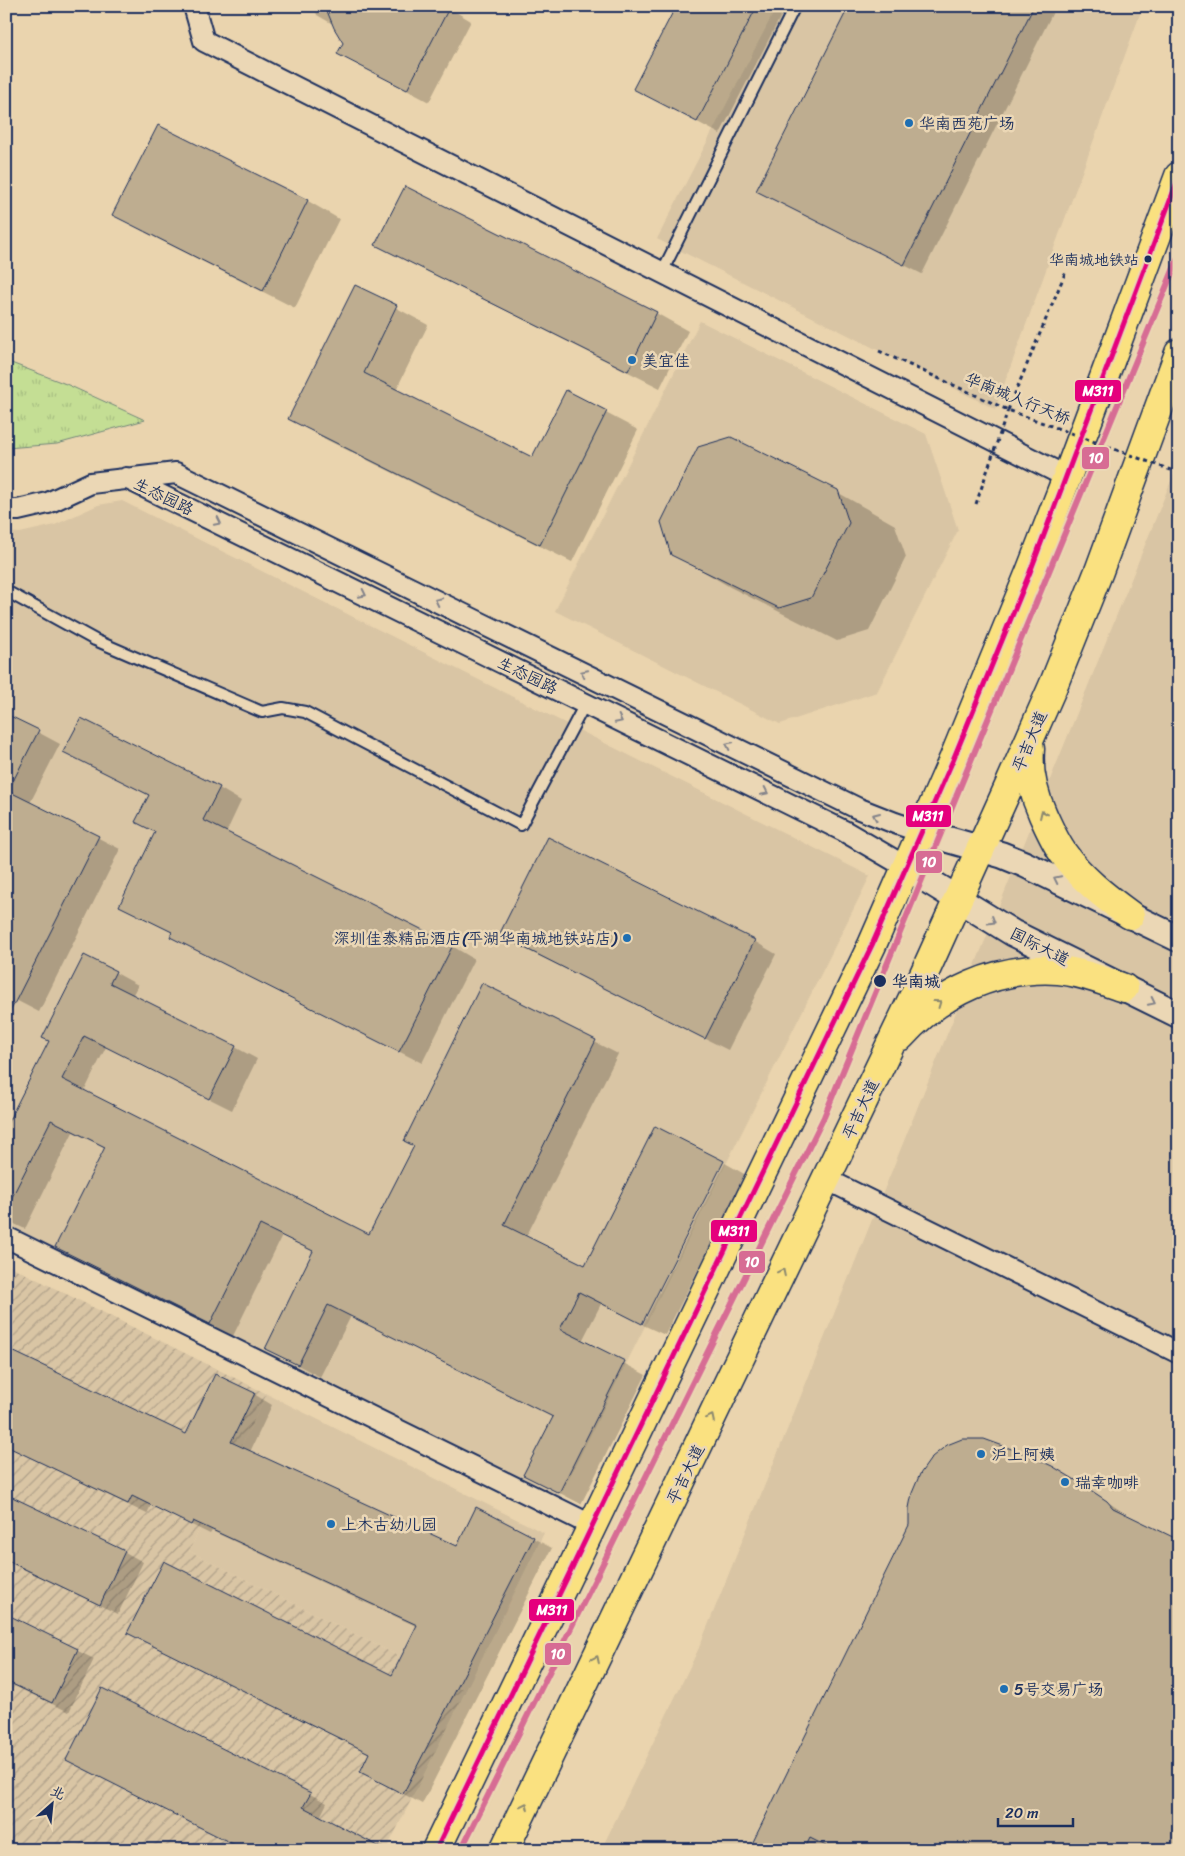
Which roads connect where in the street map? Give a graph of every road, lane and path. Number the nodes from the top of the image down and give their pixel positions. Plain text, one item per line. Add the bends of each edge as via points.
1 (194, 6) edge
2 (795, 6) edge
3 (1179, 176) edge
4 (1066, 270) dead end
5 (662, 272) junction
6 (879, 351) dead end
7 (1179, 353) edge
8 (1008, 410) junction
9 (1179, 473) edge
10 (1067, 477) junction
11 (126, 478) junction
12 (976, 504) dead end
13 (6, 510) edge
14 (6, 591) edge
15 (585, 704) junction
16 (1031, 737) junction
17 (922, 832) junction
18 (981, 850) junction
19 (906, 867) junction
20 (958, 900) junction
21 (1130, 915) junction
22 (1179, 939) edge
23 (1124, 988) junction
24 (1179, 1015) edge
25 (881, 1064) junction
26 (826, 1179) junction
27 (6, 1236) edge
28 (1179, 1353) edge
29 (592, 1526) junction
30 (436, 1850) edge
31 (504, 1850) edge

1 - 5 street via 204,41
2 - 5 lane
3 - 10 main road
4 - 8 path
5 - 10 street
6 - 8 path, 华南城人行天桥, bridge
7 - 16 main road, 平吉大道 via 1099,571
8 - 9 path, 华南城人行天桥, bridge
8 - 12 path, bridge
10 - 17 main road
11 - 13 street via 91,483 48,503
11 -> 15 street, 生态园路
17 -> 11 street, 生态园路 via 857,808 176,473
14 - 15 lane via 95,640 262,712 283,708 305,712 521,825
15 -> 19 street, 生态园路 via 844,832
16 - 18 main road, 平吉大道
21 -> 16 main road via 1082,875 1062,852 1031,785
17 - 18 street
17 - 19 main road
18 - 20 main road, 平吉大道
21 -> 18 street via 1024,864
19 - 20 street, 国际大道
19 - 29 main road via 866,959
20 -> 23 street, 国际大道 via 1013,934
20 - 25 main road, 平吉大道
21 - 22 street
23 -> 24 street, 国际大道
25 -> 23 main road via 921,1016 944,999 997,976 1028,970 1059,970
25 - 26 main road, 平吉大道
26 - 28 street
31 -> 26 main road, 平吉大道
27 - 29 street
29 - 30 main road

